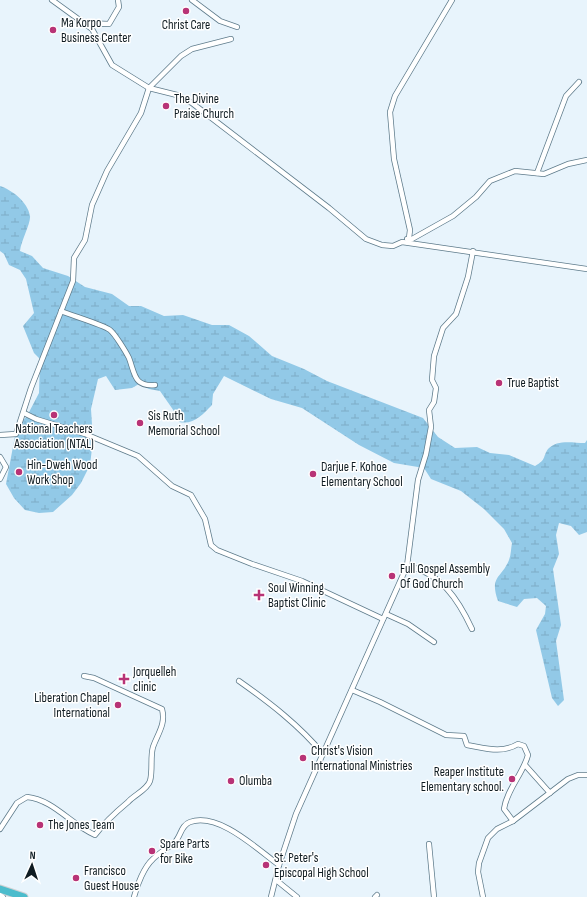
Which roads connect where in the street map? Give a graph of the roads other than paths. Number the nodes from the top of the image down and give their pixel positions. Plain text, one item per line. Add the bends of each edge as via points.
1 (52, 0) edge
2 (118, 0) edge
3 (192, 0) edge
4 (452, 0) edge
5 (85, 23) junction
6 (238, 27) dead end
7 (231, 39) dead end
8 (579, 82) dead end
9 (149, 88) junction
10 (587, 160) edge
11 (537, 173) junction
12 (409, 238) junction
13 (402, 242) junction
14 (473, 252) junction
15 (587, 269) edge
16 (61, 311) junction
17 (155, 385) dead end
18 (24, 413) junction
19 (0, 435) edge
20 (0, 457) edge
21 (0, 479) edge
22 (406, 566) junction
23 (386, 614) junction
24 (383, 619) junction
25 (472, 630) dead end
26 (434, 642) dead end
27 (84, 676) dead end
28 (239, 681) dead end
29 (352, 690) junction
30 (323, 754) junction
31 (525, 765) junction
32 (587, 775) edge
33 (550, 793) junction
34 (513, 821) junction
35 (0, 829) edge
36 (429, 844) dead end
37 (279, 865) junction
38 (276, 880) junction
39 (0, 889) edge
40 (0, 895) edge
41 (2, 897) edge
42 (24, 897) edge
43 (134, 897) edge
44 (271, 897) edge
45 (297, 897) edge
46 (434, 897) edge
47 (483, 897) edge

1 - 5 street
2 - 5 street via 119,7 109,24
3 - 6 street via 220,21
4 - 12 street via 395,96 390,112 394,159 410,230
5 - 9 street via 92,29 112,65
7 - 9 street via 192,50 181,56
8 - 11 street via 566,96
9 - 13 street via 177,95 192,103 366,239 382,246 393,246
9 - 16 street via 141,113 107,171 92,205 85,240 74,258 73,281
10 - 11 street via 568,164 544,174
11 - 12 street via 515,171 490,181 476,197 453,216 412,239
12 - 13 street
13 - 14 street
14 - 15 street
14 - 22 street via 456,314 443,328 434,356 432,380 436,388 434,402 429,410 431,427 418,480
16 - 17 street via 109,330 128,356 137,378 147,386
16 - 18 street
18 - 19 street via 16,434
18 - 24 street via 138,456 172,486 191,495 205,519 211,544 217,550 302,581
20 - 21 street via 6,467
22 - 23 street
22 - 25 street via 419,568 435,577 453,596
23 - 24 street
23 - 26 street via 408,624
24 - 29 street
27 - 35 street via 94,678 162,709 163,727 153,748 150,782 95,835 75,824 44,800 27,797 13,808
28 - 30 street via 272,703
29 - 30 street
29 - 31 street via 446,735 464,736 467,745 489,750 508,750 518,744 524,746 528,755
30 - 37 street via 296,814
31 - 33 street
31 - 34 street via 505,801 504,809
32 - 33 street via 578,774
33 - 34 street
34 - 47 street via 497,829 488,838 482,850 478,872
36 - 46 street
37 - 38 street
37 - 43 street via 246,839 226,828 213,823 190,822 184,826 176,840 151,860
38 - 44 street
38 - 45 street
39 - 42 highway
40 - 41 street

